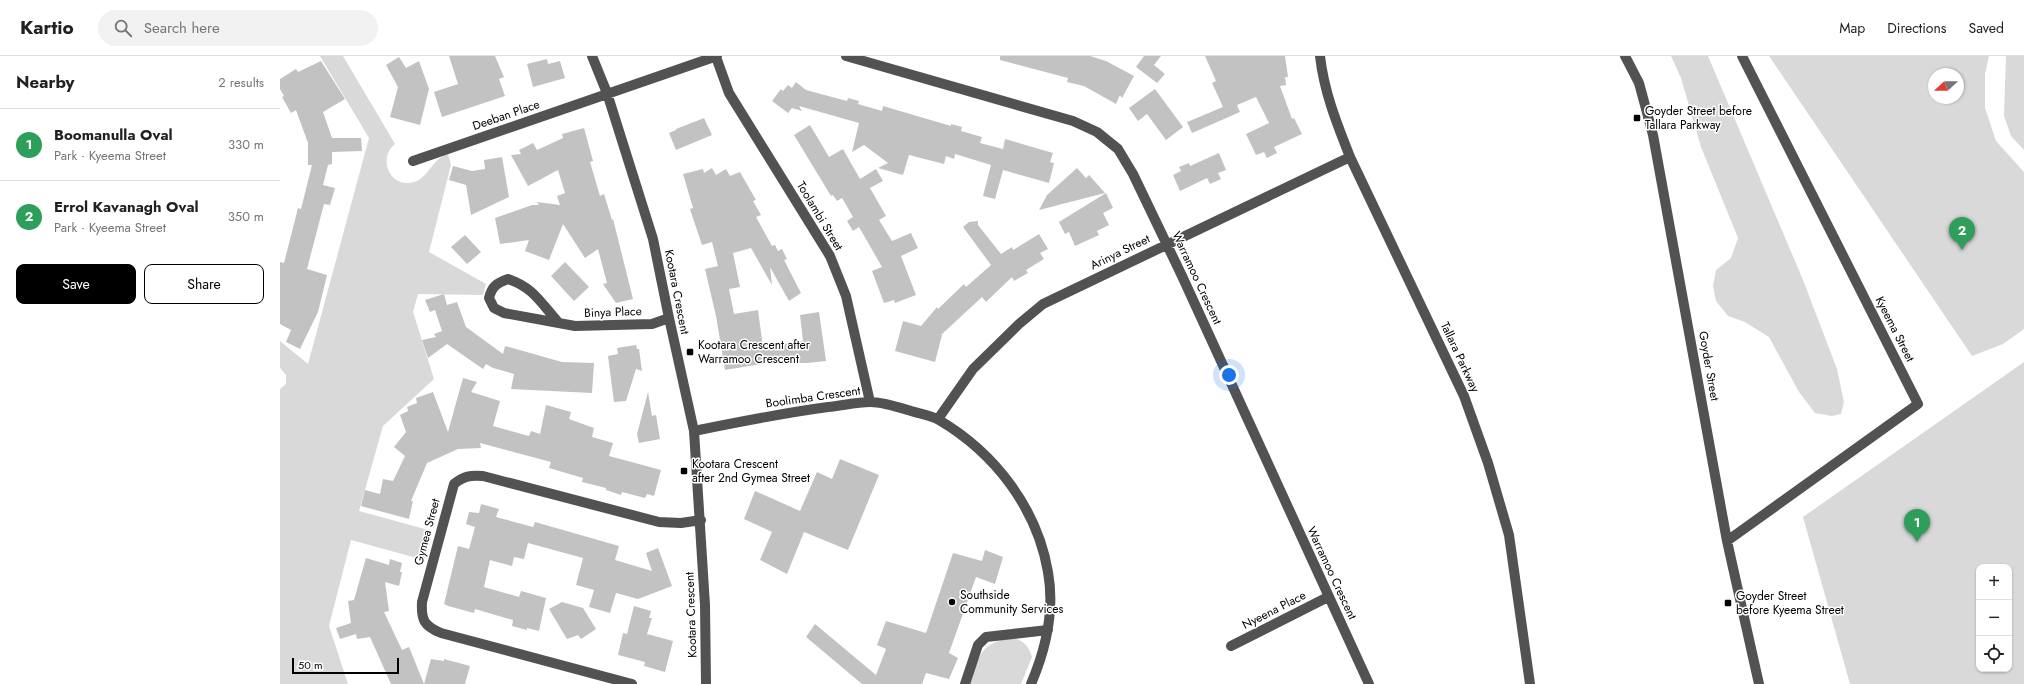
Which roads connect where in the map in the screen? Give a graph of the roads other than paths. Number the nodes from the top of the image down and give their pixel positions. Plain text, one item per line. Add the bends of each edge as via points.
1 (592, 56) edge
2 (717, 56) edge
3 (846, 56) edge
4 (1320, 56) edge
5 (1625, 56) edge
6 (1742, 56) edge
7 (607, 93) junction
8 (1350, 157) junction
9 (413, 161) dead end
10 (1167, 243) junction
11 (669, 318) junction
12 (558, 322) junction
13 (870, 402) junction
14 (938, 420) junction
15 (694, 431) junction
16 (701, 520) junction
17 (1727, 541) junction
18 (1328, 597) junction
19 (1048, 630) junction
20 (1231, 646) dead end
21 (632, 684) edge
22 (706, 684) edge
23 (965, 684) edge
24 (1031, 684) edge
25 (1369, 684) edge
26 (1530, 684) edge
27 (1759, 684) edge

1 - 7 street, Kootara Crescent
2 - 7 street
2 - 13 street, Toolambi Street via 729,93 830,256 846,296
3 - 10 street, Warramoo Crescent via 1073,121 1096,132 1118,149
4 - 8 street, Tallara Parkway via 1322,76 1334,117
5 - 17 street, Goyder Street via 1639,83 1653,135
6 - 17 street, Kyeema Street via 1918,404
7 - 9 street, Deeban Place
7 - 11 street, Kootara Crescent via 653,239
8 - 10 street, Arinya Street
8 - 26 street, Tallara Parkway via 1464,396 1488,463 1509,536
10 - 14 street, Arinya Street via 1043,304 973,369
10 - 18 street, Warramoo Crescent
11 - 12 street, Binya Place via 652,324 598,327
11 - 15 street, Kootara Crescent
12 - 12 street, Binya Place via 504,313 494,308 489,298 491,288 508,279 523,284
13 - 14 street, Boolimba Crescent via 902,408
13 - 15 street, Boolimba Crescent via 753,419
14 - 19 street, Boolimba Crescent via 971,442 994,462 1016,490 1042,546 1051,601
15 - 16 street, Kootara Crescent
16 - 21 street, Gymea Street via 659,522 483,476 462,477 454,484 422,602 421,615 428,628
16 - 22 street, Kootara Crescent
17 - 27 street, Goyder Street
18 - 20 street, Nyeena Place
18 - 25 street, Warramoo Crescent
19 - 23 street via 986,637 978,645
19 - 24 street, Boolimba Crescent via 1042,657

